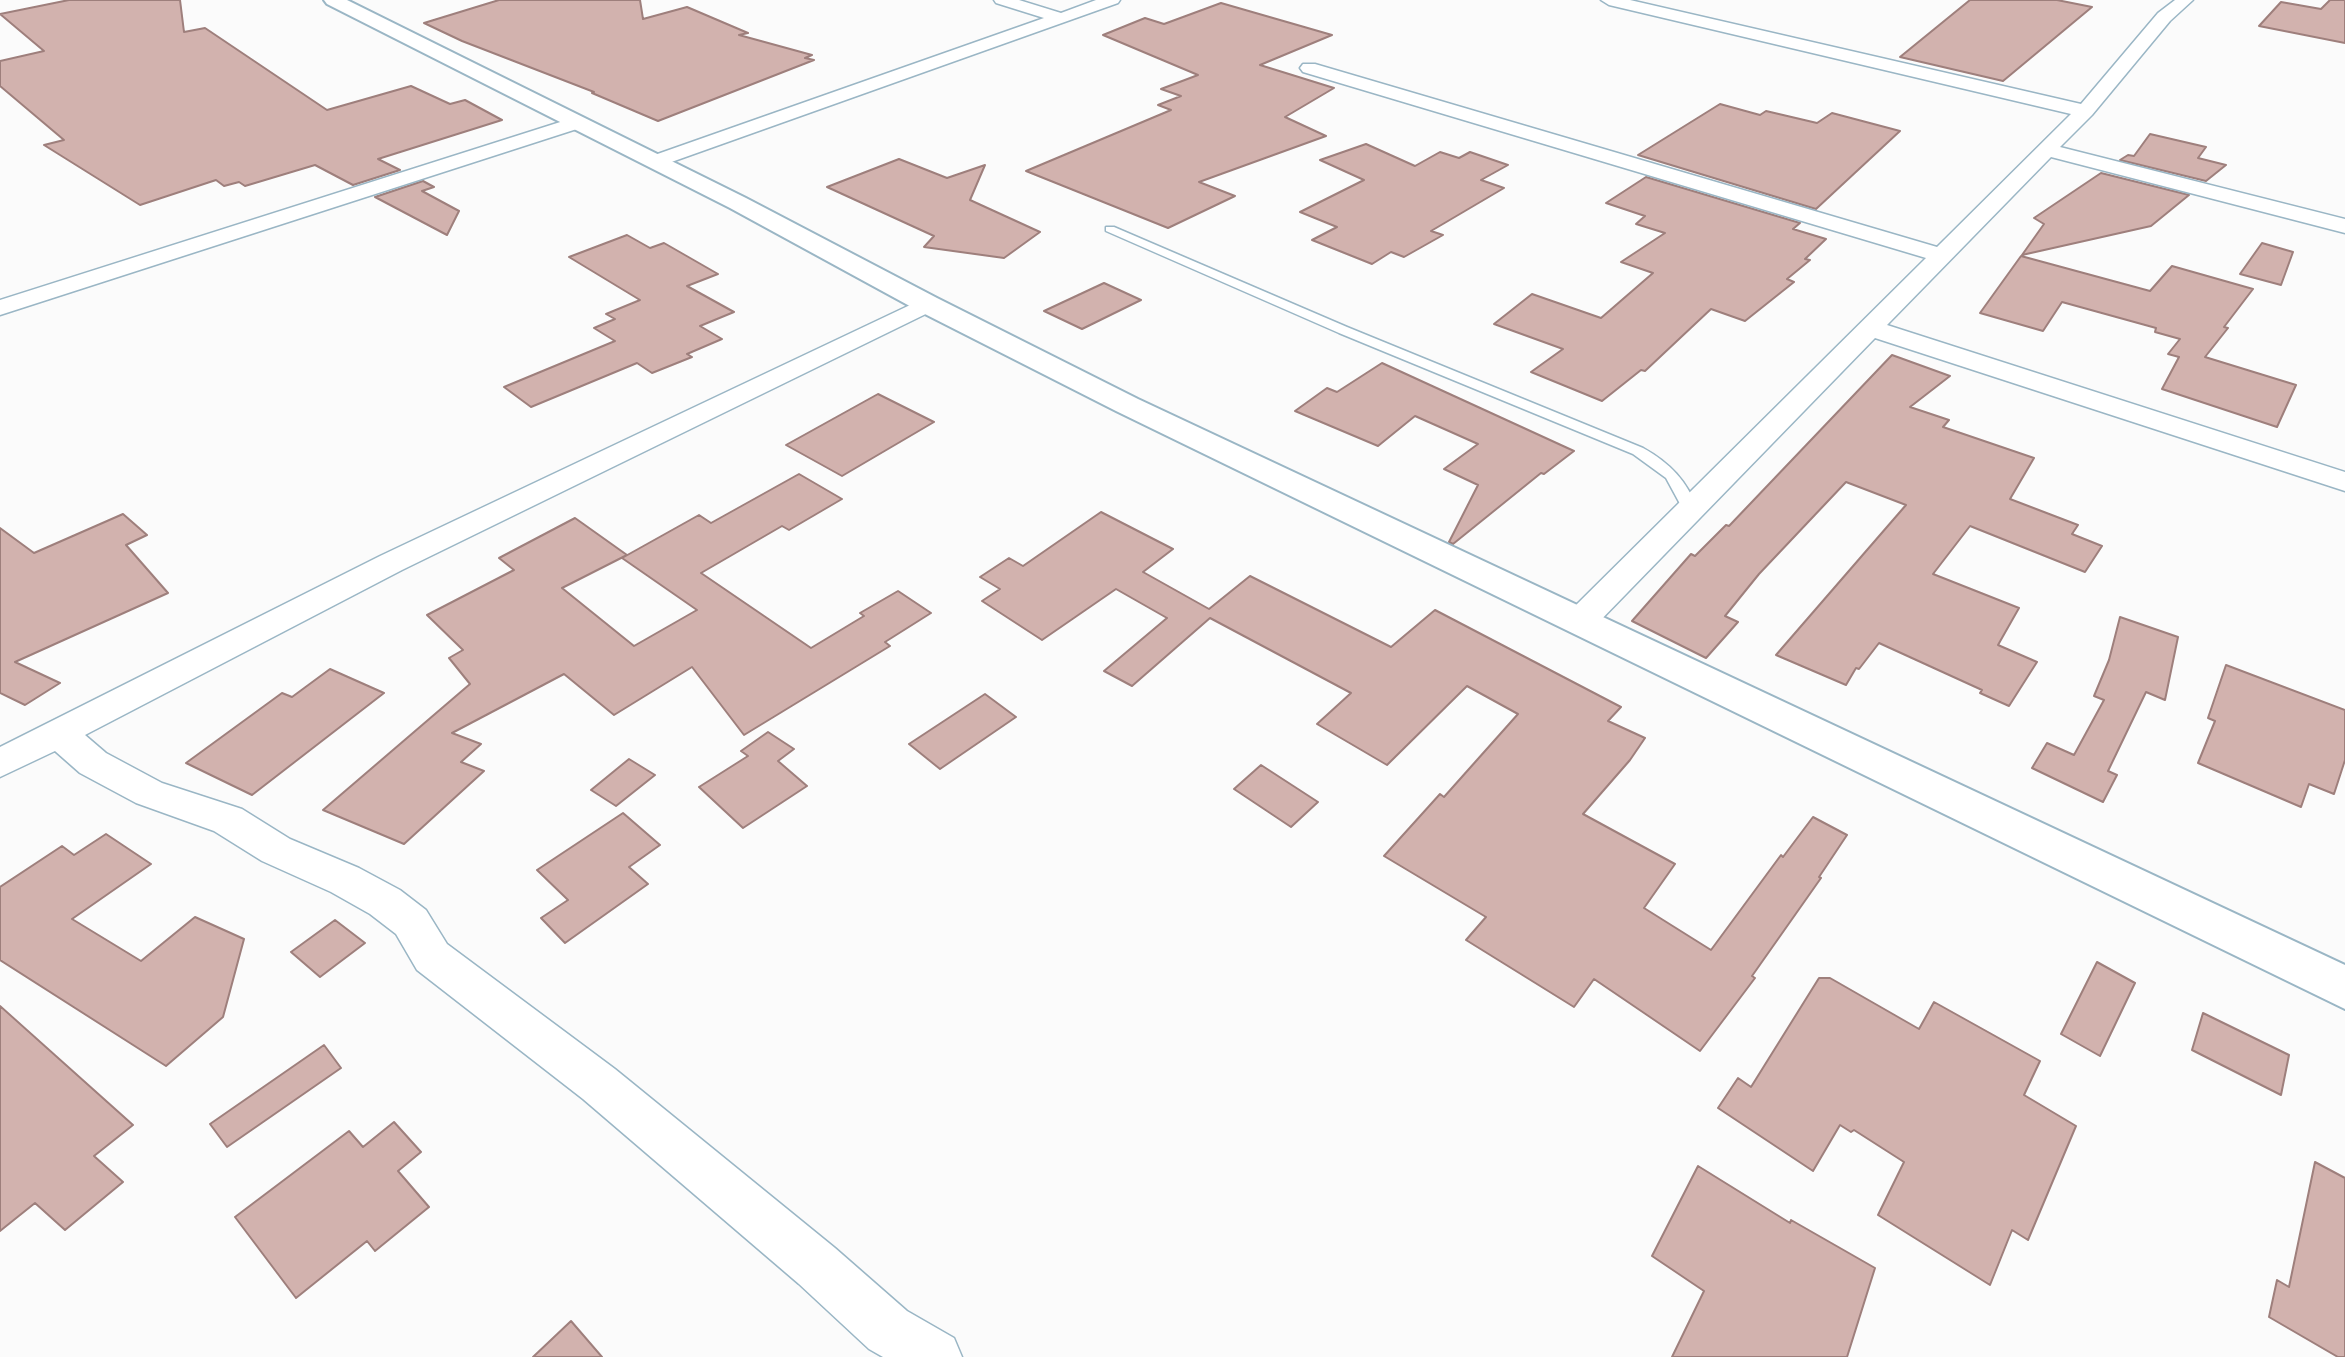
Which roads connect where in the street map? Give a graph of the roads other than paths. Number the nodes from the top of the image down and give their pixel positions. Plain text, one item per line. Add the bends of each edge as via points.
1 (333, 0) edge
2 (1002, 0) edge
3 (1112, 0) edge
4 (1609, 0) edge
5 (2185, 0) edge
6 (1061, 18) junction
7 (1309, 68) dead end
8 (2085, 111) junction
9 (576, 123) junction
10 (2047, 150) junction
11 (656, 161) junction
12 (2345, 226) edge
13 (1110, 229) dead end
14 (1942, 256) junction
15 (927, 304) junction
16 (0, 308) edge
17 (1871, 328) junction
18 (2345, 482) edge
19 (1690, 510) junction
20 (1580, 621) junction
21 (58, 733) junction
22 (0, 763) edge
23 (2345, 988) edge
24 (935, 1357) edge

1 - 9 street
2 - 6 street
3 - 6 street
4 - 8 street
5 - 8 street via 2164,17
6 - 11 street
7 - 14 street
8 - 10 street
9 - 11 street
9 - 16 street
10 - 12 street
10 - 14 street
11 - 15 street
13 - 19 lane via 1639,451 1674,475
14 - 17 street
15 - 20 street via 1127,405
15 - 21 street via 391,563
17 - 18 street
17 - 19 street
19 - 20 street
20 - 23 street
21 - 22 street
21 - 24 street via 93,762 149,793 228,820 276,850 385,902 411,922 432,957 599,1084 888,1329

